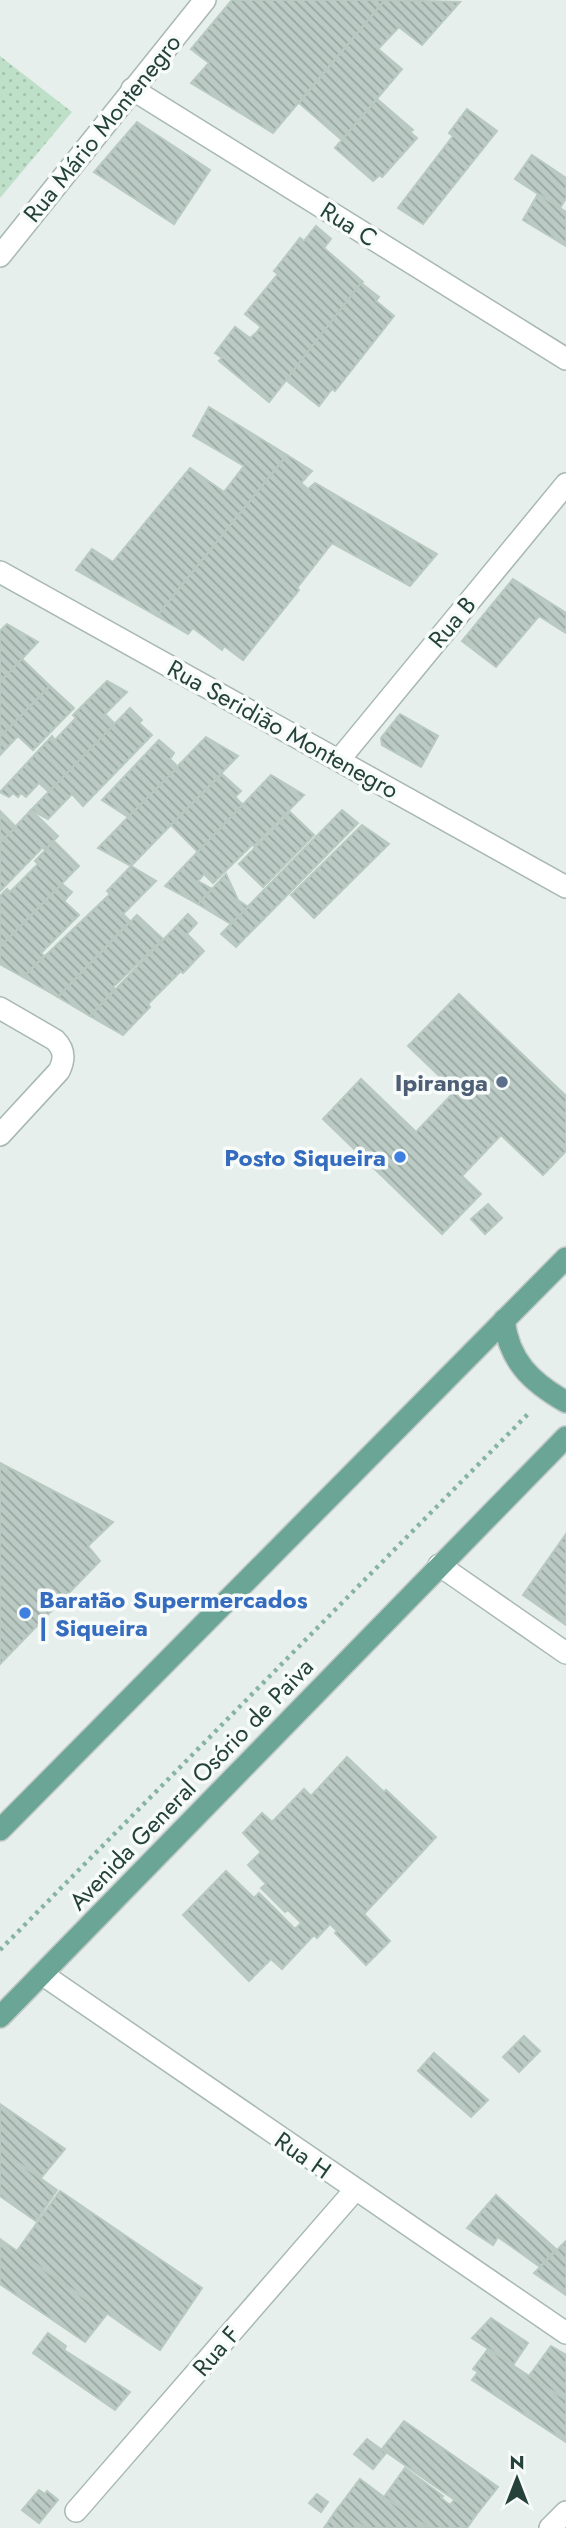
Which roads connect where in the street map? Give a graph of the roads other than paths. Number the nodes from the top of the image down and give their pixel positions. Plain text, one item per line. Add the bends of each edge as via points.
1 (205, 0) edge
2 (132, 89) junction
3 (0, 256) edge
4 (566, 359) edge
5 (566, 484) edge
6 (0, 572) edge
7 (339, 760) junction
8 (566, 887) edge
9 (0, 1008) edge
10 (0, 1135) edge
11 (566, 1258) edge
12 (503, 1320) junction
13 (558, 1397) edge
14 (566, 1437) edge
15 (439, 1565) junction
16 (566, 1653) edge
17 (0, 1830) edge
18 (42, 1974) junction
19 (0, 2017) edge
20 (355, 2190) junction
21 (566, 2333) edge
22 (76, 2511) dead end
23 (566, 2512) edge
24 (550, 2528) edge

1 - 2 street, Rua Mário Montenegro
2 - 3 street, Rua Mário Montenegro
2 - 4 street, Rua C
5 - 7 street, Rua B
6 - 7 street, Rua Seridião Montenegro
7 - 8 street, Rua Seridião Montenegro
9 - 10 street via 55,1040 63,1054 59,1071
11 - 12 main road
12 - 13 main road via 525,1373
12 - 17 main road
14 - 15 main road, Avenida General Osório de Paiva
15 - 16 street
15 - 18 main road, Avenida General Osório de Paiva
18 - 19 main road, Avenida General Osório de Paiva
18 - 20 street, Rua H
20 - 21 street, Rua H
20 - 22 street, Rua F
23 - 24 street

